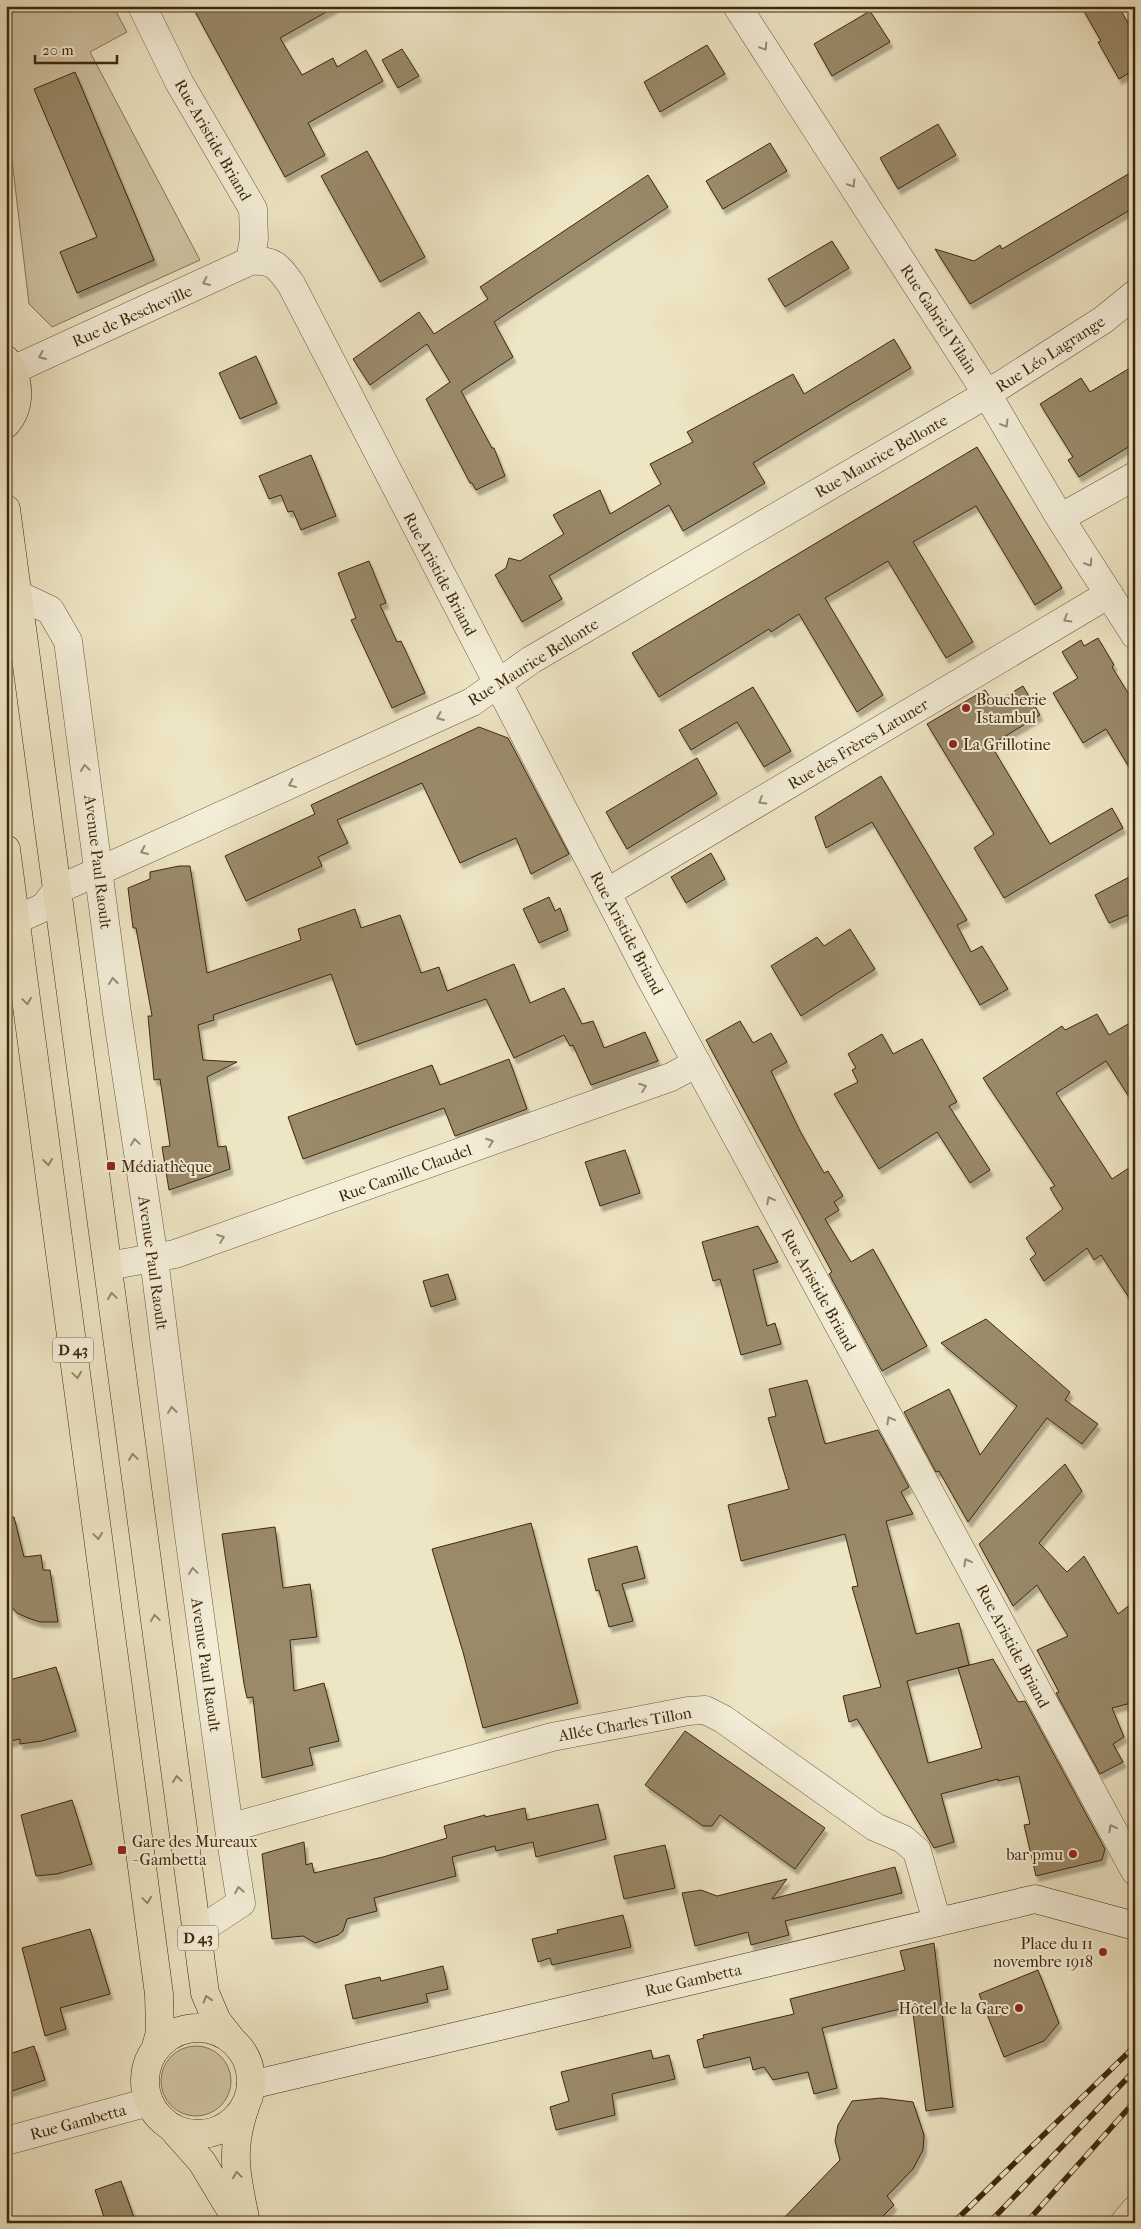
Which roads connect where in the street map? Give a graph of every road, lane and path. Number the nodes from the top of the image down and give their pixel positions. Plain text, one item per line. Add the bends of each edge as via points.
1 (142, 6) edge
2 (737, 6) edge
3 (250, 261) junction
4 (1135, 294) edge
5 (10, 365) edge
6 (987, 394) junction
7 (7, 425) edge
8 (1135, 476) edge
9 (6, 509) edge
10 (1060, 518) junction
11 (1109, 594) junction
12 (18, 595) junction
13 (1134, 633) edge
14 (498, 685) junction
15 (6, 849) edge
16 (100, 871) junction
17 (57, 890) junction
18 (606, 894) junction
19 (16, 920) junction
20 (14, 968) edge
21 (697, 1063) junction
22 (154, 1259) junction
23 (108, 1266) junction
24 (229, 1828) junction
25 (1135, 1871) edge
26 (937, 1922) junction
27 (1135, 1926) edge
28 (197, 1932) junction
29 (232, 2040) junction
30 (155, 2050) junction
31 (248, 2095) junction
32 (149, 2102) junction
33 (170, 2126) junction
34 (6, 2141) edge
35 (1135, 2210) edge
36 (239, 2223) edge
37 (246, 2223) edge
38 (1124, 2223) edge

1 - 3 street, Rue Aristide Briand via 178,82 253,209 254,239
2 -> 6 street, Rue Gabriel Vilain
3 -> 5 street, Rue de Bescheville
3 - 14 street, Rue Aristide Briand via 266,260 279,268 291,284
4 - 6 street, Rue Léo Lagrange via 1103,320
5 - 7 main road via 18,393
6 -> 10 street, Rue Gabriel Vilain
6 - 14 street, Rue Maurice Bellonte via 531,660
8 - 10 street
9 - 12 main road, D 43
10 -> 11 street, Rue Gabriel Vilain
11 - 13 street, Rue Gabriel Vilain
11 -> 18 street, Rue des Frères Latuner
16 -> 12 street, Avenue Paul Raoult via 68,641 50,610
12 - 17 main road, D 43
14 -> 16 street, Rue Maurice Bellonte via 472,702
14 - 18 street, Rue Aristide Briand
15 - 19 main road, D 43
16 - 17 street, Rue Maurice Bellonte
22 -> 16 street, Avenue Paul Raoult via 117,1013
17 - 19 street via 44,907
17 - 23 main road, D 43
18 - 21 street, Rue Aristide Briand
19 - 20 main road, D 43
20 -> 30 main road, D 43 via 159,1994 160,2033
22 -> 21 street, Rue Camille Claudel via 671,1077
25 -> 21 street, Rue Aristide Briand
22 - 23 street, Rue Camille Claudel
24 -> 22 street, Avenue Paul Raoult
28 -> 23 main road, D 43
24 - 26 street, Allée Charles Tillon via 552,1737 705,1710 723,1719 875,1827 910,1845 916,1851
28 -> 24 street, Avenue Paul Raoult via 242,1903
26 - 27 street, Rue Gambetta via 1035,1899
26 - 31 street, Rue Gambetta
29 -> 28 main road, D 43 via 217,2021 206,1998
29 - 30 main road via 213,2030 192,2028 171,2035
29 - 31 main road via 249,2064
30 - 32 main road via 145,2077
31 - 33 main road via 232,2122 212,2132 190,2134
37 -> 31 main road via 234,2154
32 - 33 main road
32 - 34 street, Rue Gambetta
33 - 36 main road via 202,2162
35 - 38 street

